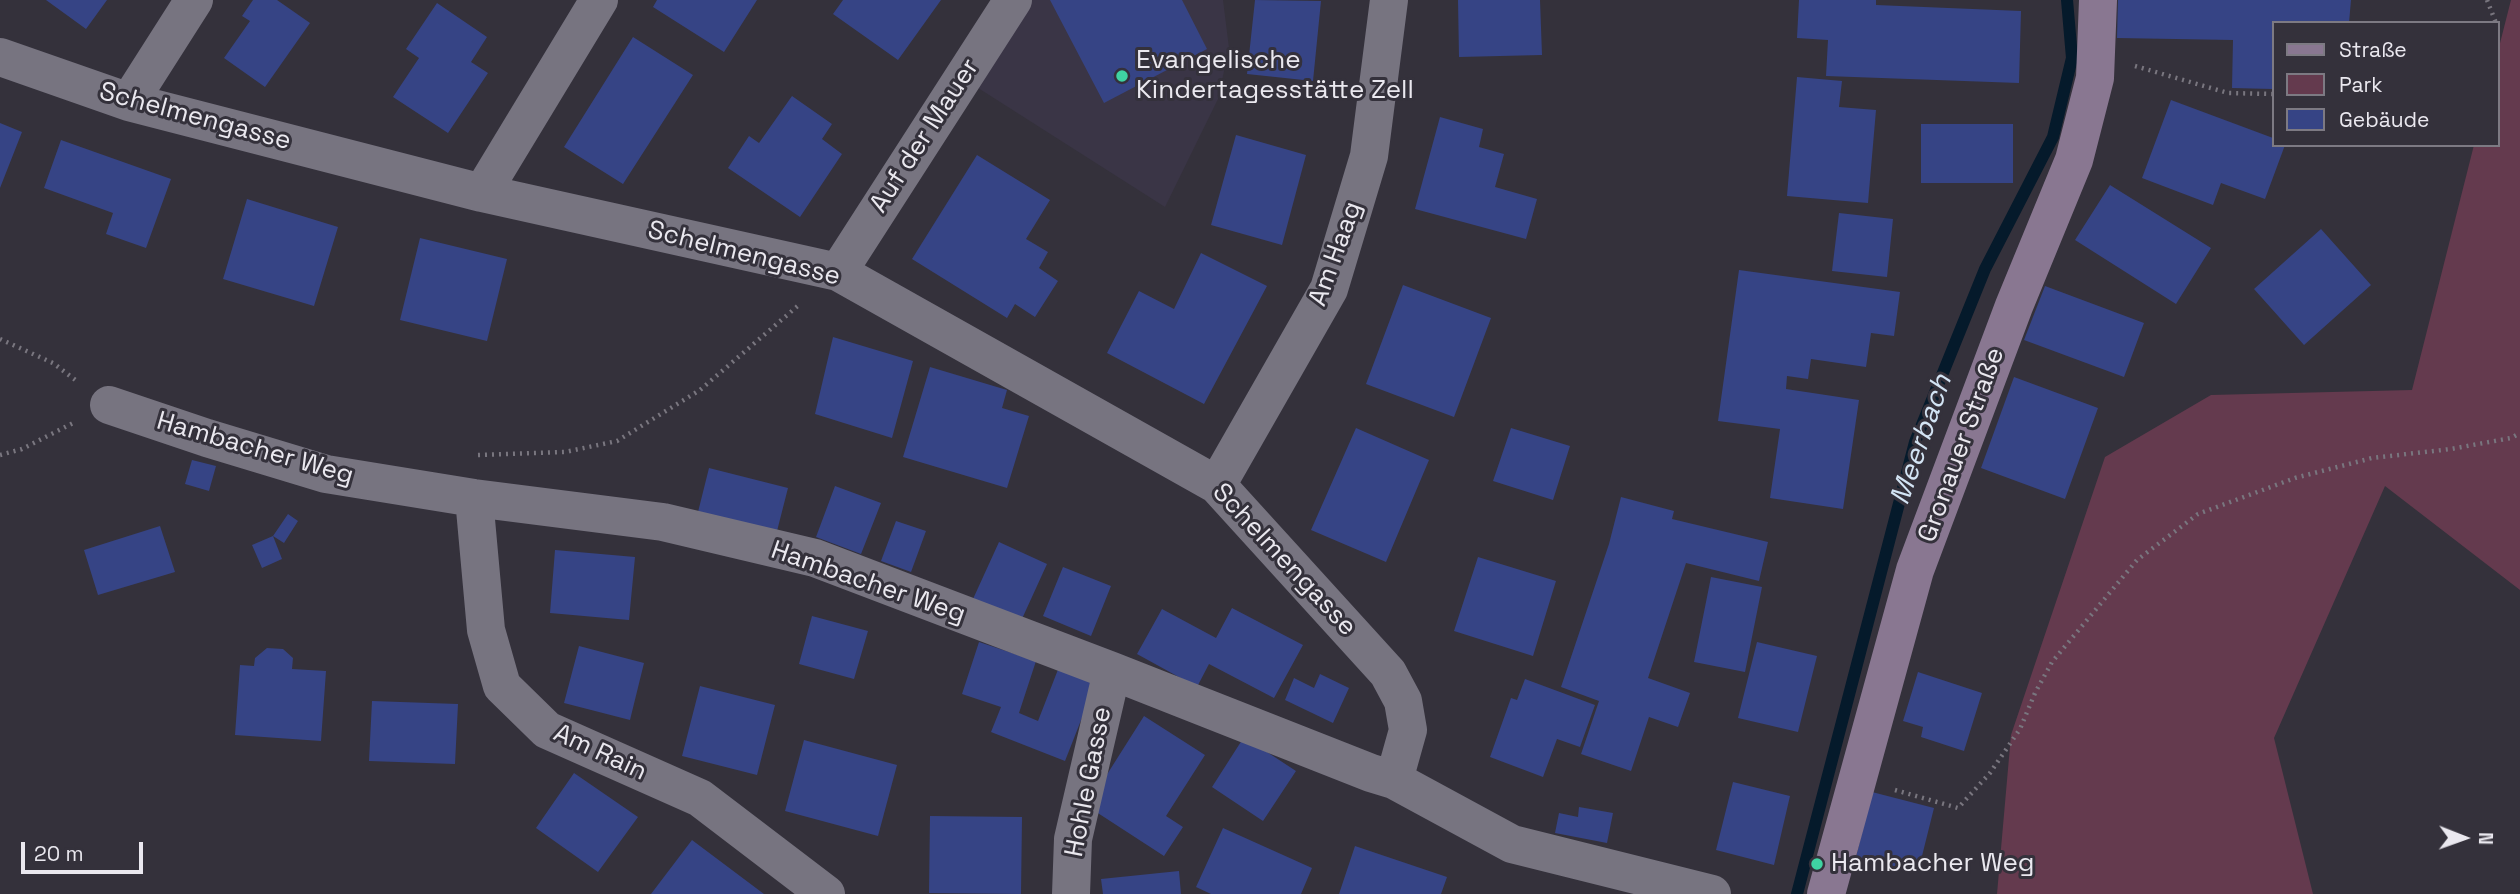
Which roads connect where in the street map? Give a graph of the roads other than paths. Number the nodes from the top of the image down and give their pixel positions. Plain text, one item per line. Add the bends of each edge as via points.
1 (194, 0) edge
2 (599, 0) edge
3 (1013, 0) edge
4 (1389, 0) edge
5 (2098, 0) edge
6 (0, 57) edge
7 (129, 102) junction
8 (482, 193) junction
9 (838, 272) junction
10 (108, 405) road end
11 (1217, 485) junction
12 (474, 498) junction
13 (1111, 671) junction
14 (1394, 780) junction
15 (827, 894) edge
16 (1070, 894) edge
17 (1712, 894) edge
18 (1826, 894) edge

1 - 7 street
2 - 8 street
3 - 9 street, Auf der Mauer
4 - 11 street, Am Haag via 1369,156 1329,289
5 - 18 street, Gronauer Straße via 2095,78 2074,160 1915,570
6 - 7 street, Schelmengasse
7 - 8 street, Schelmengasse
8 - 9 street, Schelmengasse
9 - 11 street, Schelmengasse
10 - 12 street, Hambacher Weg via 326,474
11 - 14 street, Schelmengasse via 1388,673 1403,701 1408,730
12 - 13 street, Hambacher Weg via 663,522 815,558
12 - 15 street, Am Rain via 486,630 502,686 547,730 700,798
13 - 14 street, Hambacher Weg
13 - 16 street, Hohle Gasse via 1073,839
14 - 17 street, Hambacher Weg via 1512,844

